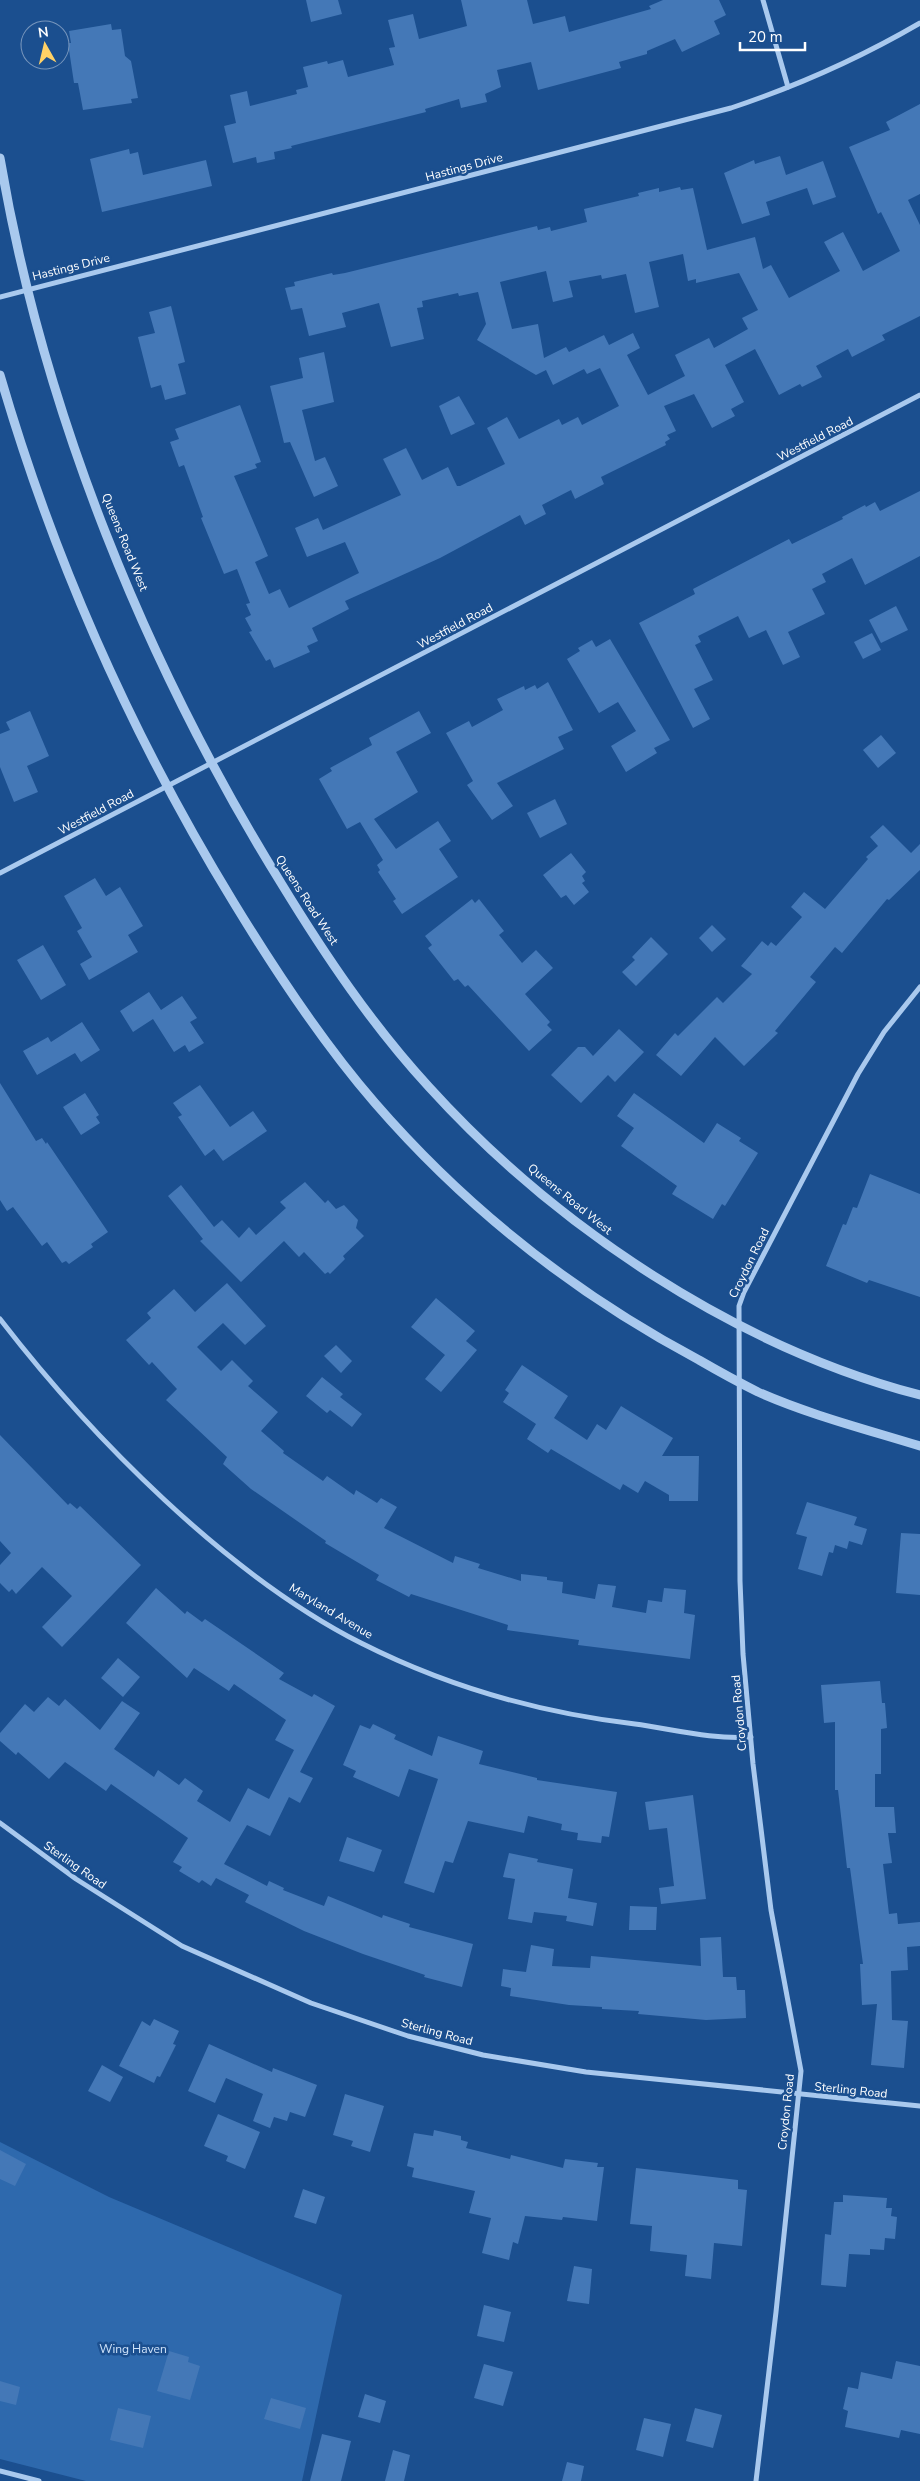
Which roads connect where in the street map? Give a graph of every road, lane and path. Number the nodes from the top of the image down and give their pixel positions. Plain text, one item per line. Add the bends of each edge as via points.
1 (763, 0) edge
2 (920, 23) edge
3 (788, 87) junction
4 (0, 158) edge
5 (28, 288) junction
6 (0, 297) edge
7 (0, 375) edge
8 (920, 396) edge
9 (211, 762) junction
10 (167, 786) junction
11 (0, 873) edge
12 (920, 987) edge
13 (0, 1319) edge
14 (738, 1322) junction
15 (739, 1382) junction
16 (920, 1395) edge
17 (920, 1446) edge
18 (751, 1737) junction
19 (0, 1823) edge
20 (798, 2095) junction
21 (920, 2106) edge
22 (0, 2471) edge
23 (39, 2481) edge
24 (756, 2481) edge

1 - 3 street
2 - 3 street, Hastings Drive via 858,57
3 - 5 street, Hastings Drive via 678,123
4 - 5 street, Queens Road West
5 - 6 street, Hastings Drive
5 - 9 street, Queens Road West via 53,377 103,524 157,653
7 - 10 street via 62,560 113,677
8 - 9 street, Westfield Road
9 - 10 street, Westfield Road
9 - 14 street, Queens Road West via 262,854 330,959 391,1042 440,1099 546,1198 602,1241 693,1299
10 - 11 street, Westfield Road
10 - 15 street via 210,864 277,971 360,1084 407,1138 459,1191 563,1276 652,1334
12 - 14 street, Croydon Road via 884,1032 858,1074 744,1292
13 - 18 street, Maryland Avenue via 76,1409 151,1486 245,1567 331,1626 421,1670 523,1703 618,1722
14 - 15 street, Croydon Road
14 - 16 street, Queens Road West via 814,1358
15 - 17 street via 802,1409
15 - 18 street, Croydon Road via 741,1617
18 - 20 street, Croydon Road via 771,1910 801,2071
19 - 20 street, Sterling Road via 70,1874 182,1946 337,2013 450,2048 520,2062
20 - 21 street, Sterling Road
20 - 24 street, Croydon Road
22 - 23 street

